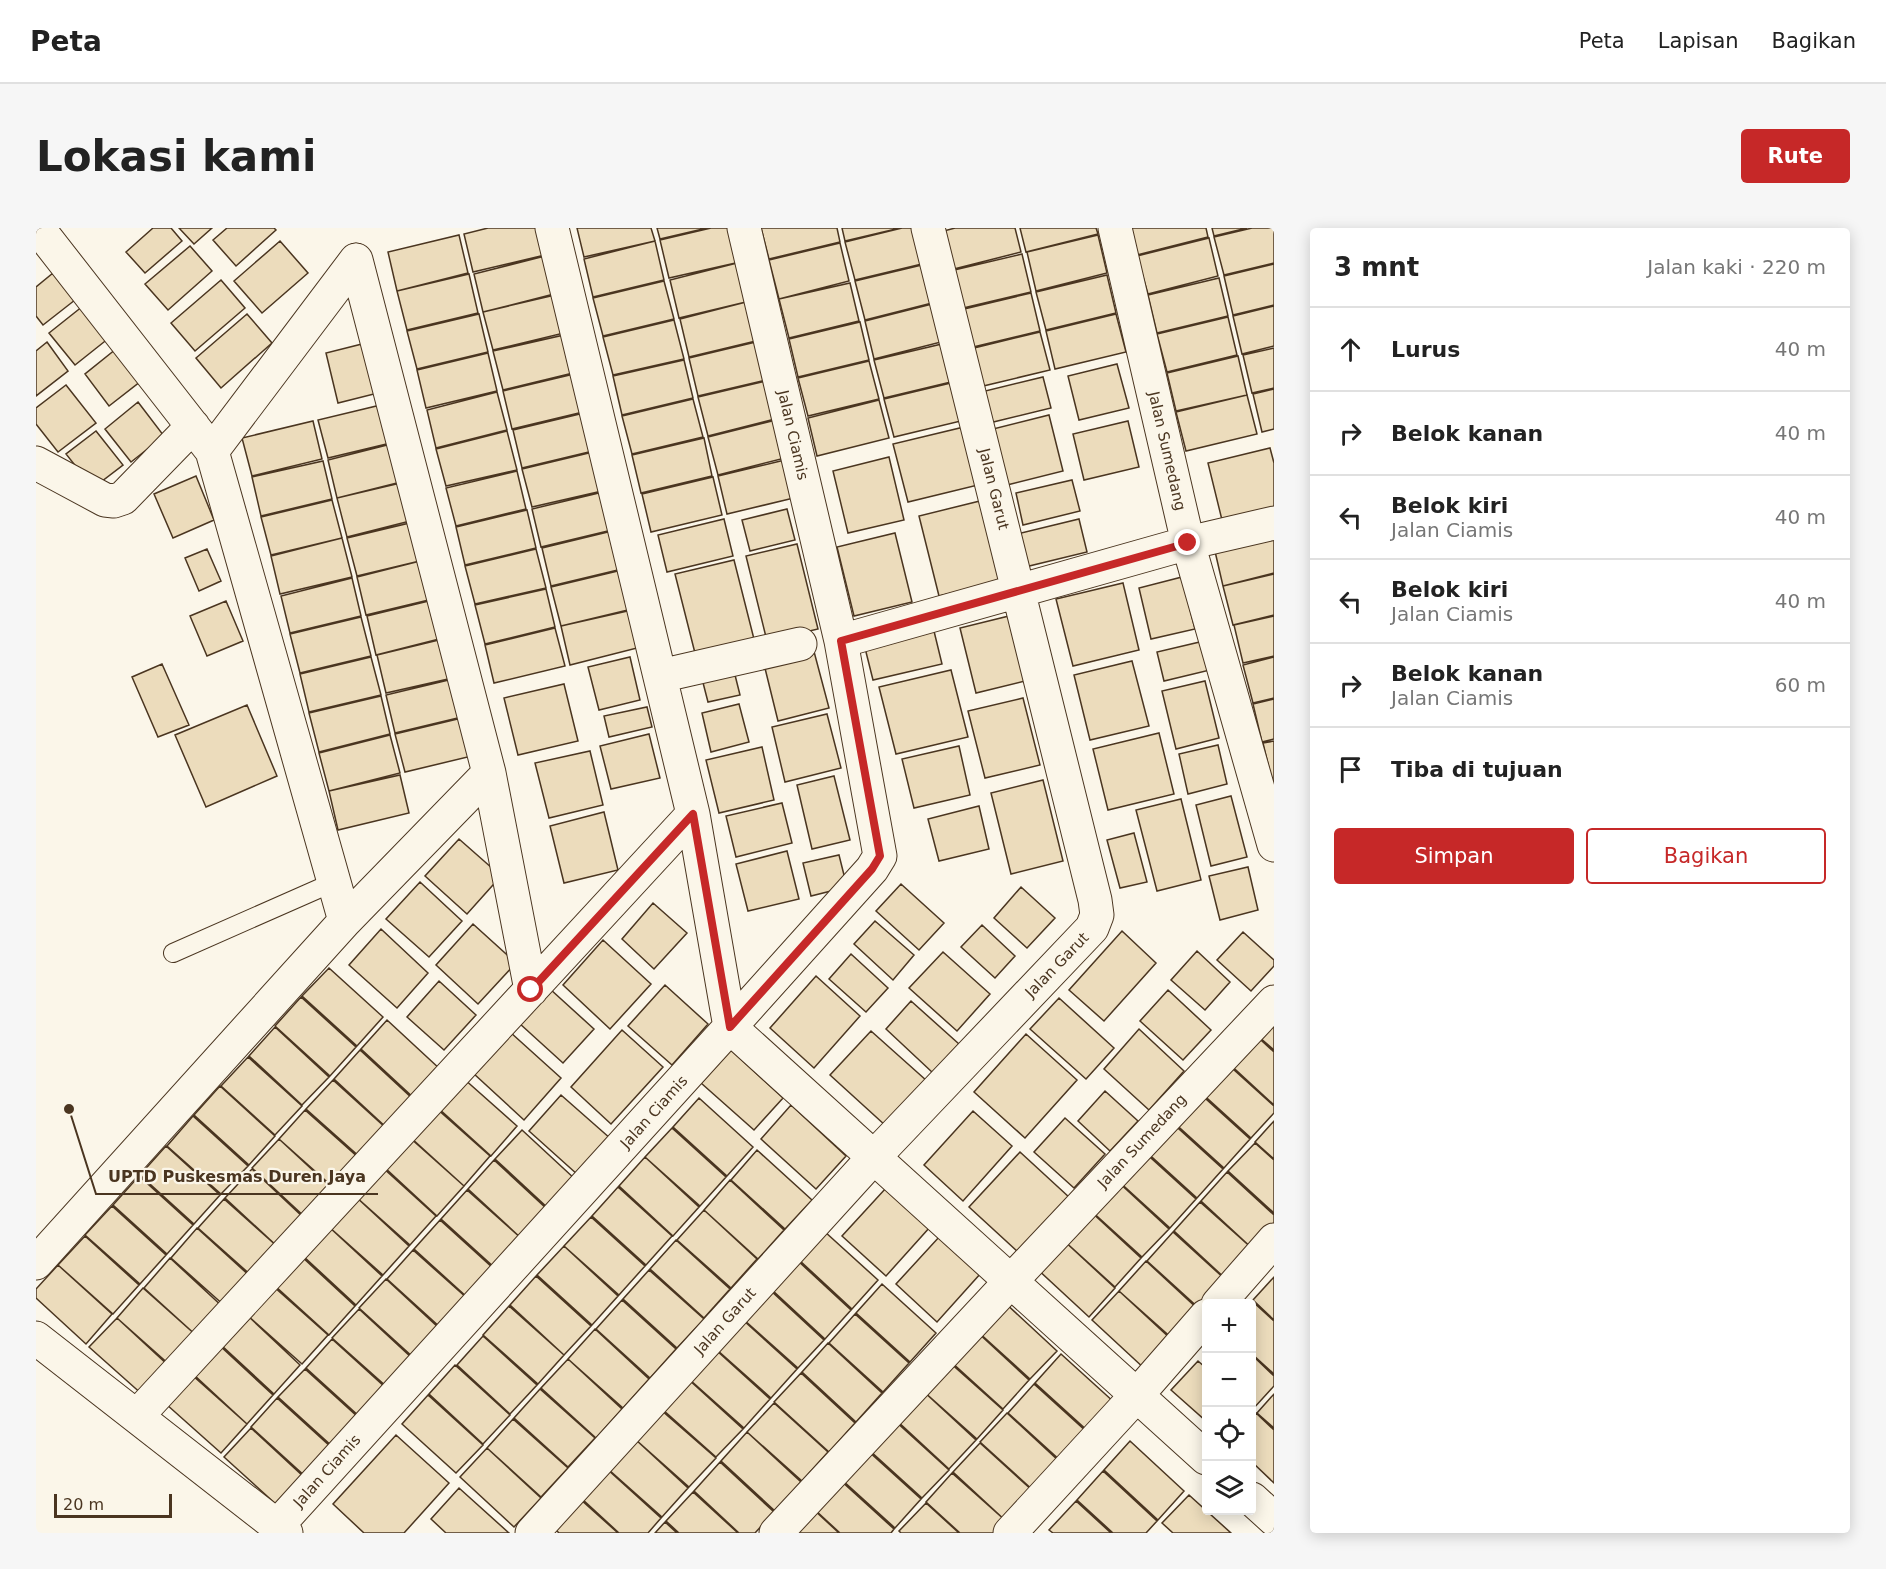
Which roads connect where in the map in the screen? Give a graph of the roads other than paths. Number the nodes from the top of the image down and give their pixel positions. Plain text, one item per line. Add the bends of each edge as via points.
1 (38, 228) edge
2 (552, 228) edge
3 (744, 228) edge
4 (928, 228) edge
5 (1115, 228) edge
6 (203, 438) junction
7 (36, 463) edge
8 (1274, 523) edge
9 (1188, 543) junction
10 (1019, 590) junction
11 (841, 641) junction
12 (800, 645) dead end
13 (660, 676) junction
14 (489, 773) junction
15 (693, 814) junction
16 (1274, 845) edge
17 (334, 882) junction
18 (345, 921) junction
19 (173, 953) dead end
20 (531, 990) junction
21 (1274, 1002) edge
22 (730, 1027) junction
23 (874, 1157) junction
24 (1274, 1240) edge
25 (36, 1263) edge
26 (1011, 1281) junction
27 (1222, 1299) edge
28 (1202, 1321) edge
29 (36, 1338) edge
30 (1137, 1395) junction
31 (137, 1416) junction
32 (1202, 1454) edge
33 (1256, 1503) edge
34 (1274, 1519) edge
35 (1274, 1525) edge
36 (281, 1530) edge
37 (531, 1533) edge
38 (776, 1533) edge
39 (1010, 1533) edge
40 (1266, 1533) edge

1 - 6 street
2 - 13 street
3 - 11 street, Jalan Ciamis
4 - 10 street, Jalan Garut
5 - 9 street, Jalan Sumedang
6 - 7 street via 114,501 105,500
6 - 14 street via 356,260
6 - 17 street
8 - 9 street
9 - 10 street
9 - 16 street, Jalan Sumedang
10 - 11 street
10 - 23 street, Jalan Garut via 1097,915 1092,928
11 - 22 street, Jalan Ciamis via 880,856
12 - 13 street
13 - 15 street
14 - 18 street
14 - 20 street
15 - 20 street
15 - 22 street
17 - 18 street
17 - 19 lane
18 - 25 street
20 - 31 street
21 - 26 street, Jalan Sumedang
22 - 23 street
22 - 36 street, Jalan Ciamis
23 - 26 street
23 - 37 street, Jalan Garut
24 - 27 street
26 - 30 street
26 - 38 street, Jalan Sumedang
28 - 30 street
29 - 31 street
30 - 32 street
30 - 39 street
31 - 36 street
33 - 34 street
35 - 40 street

